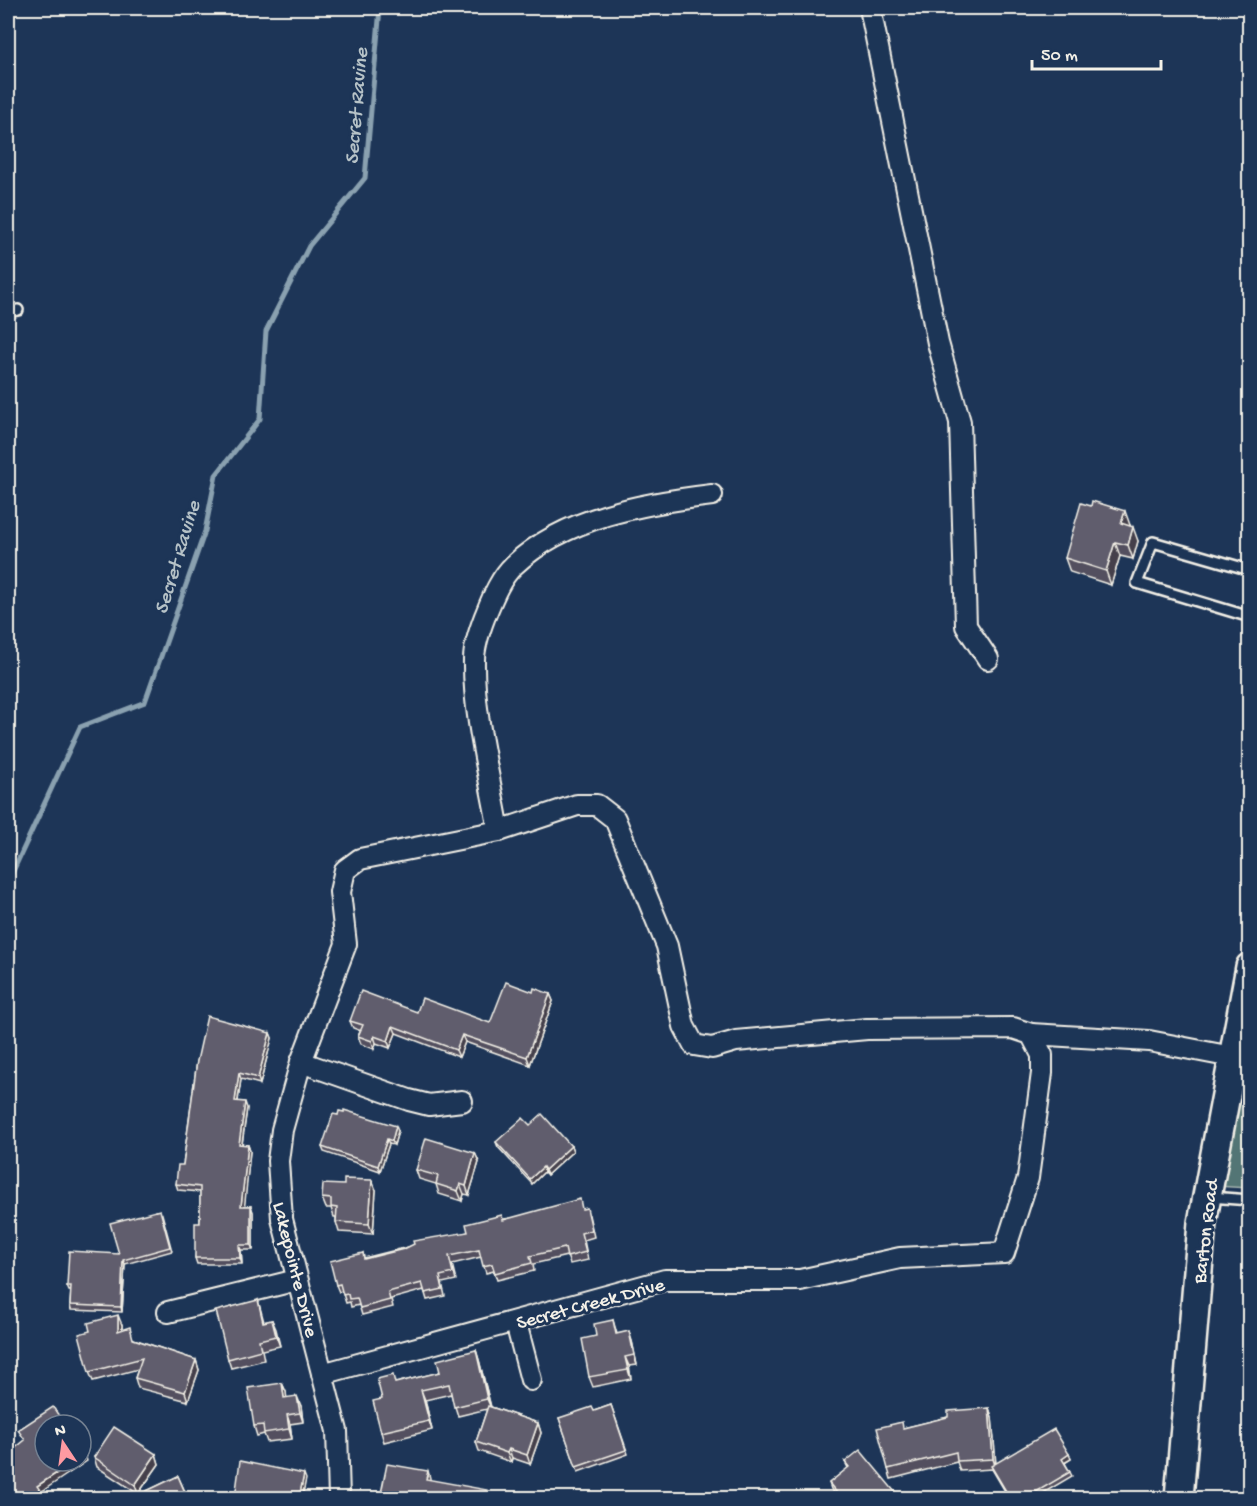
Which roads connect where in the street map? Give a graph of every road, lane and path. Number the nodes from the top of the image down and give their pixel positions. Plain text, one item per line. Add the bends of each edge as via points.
1 (870, 8) edge
2 (18, 310) dead end
3 (8, 312) edge
4 (712, 495) dead end
5 (1250, 570) edge
6 (1250, 617) edge
7 (988, 659) dead end
8 (499, 831) junction
9 (1250, 967) edge
10 (1032, 1034) junction
11 (1232, 1057) junction
12 (301, 1062) junction
13 (462, 1101) dead end
14 (1206, 1197) junction
15 (1250, 1200) edge
16 (297, 1280) junction
17 (168, 1312) dead end
18 (516, 1323) junction
19 (322, 1374) junction
20 (531, 1380) dead end
21 (339, 1498) edge
22 (1179, 1498) edge

1 - 7 street via 938,343 960,422 966,626
2 - 3 lane
4 - 8 street via 652,502 566,529 514,566 493,595 473,658
5 - 6 lane via 1153,542 1137,583
8 - 10 street via 577,805 597,805 615,819 667,946 684,1026 694,1046 712,1048 736,1041 867,1029 1013,1028
8 - 12 street, Lakepointe Drive via 360,859 345,870 340,892 346,945
9 - 11 street, Barton Road
10 - 11 street via 1149,1041
10 - 18 street, Secret Creek Drive via 1042,1055 1042,1073 1028,1178 1004,1253 900,1258 800,1280 665,1280
11 - 14 street, Barton Road
12 - 13 street via 429,1105
12 - 16 street, Lakepointe Drive via 282,1130 278,1161 282,1219
14 - 15 lane
14 - 22 street, Barton Road
16 - 17 street
16 - 19 street, Lakepointe Drive
18 - 19 street, Secret Creek Drive
18 - 20 street
19 - 21 street, Lakepointe Drive via 337,1431

